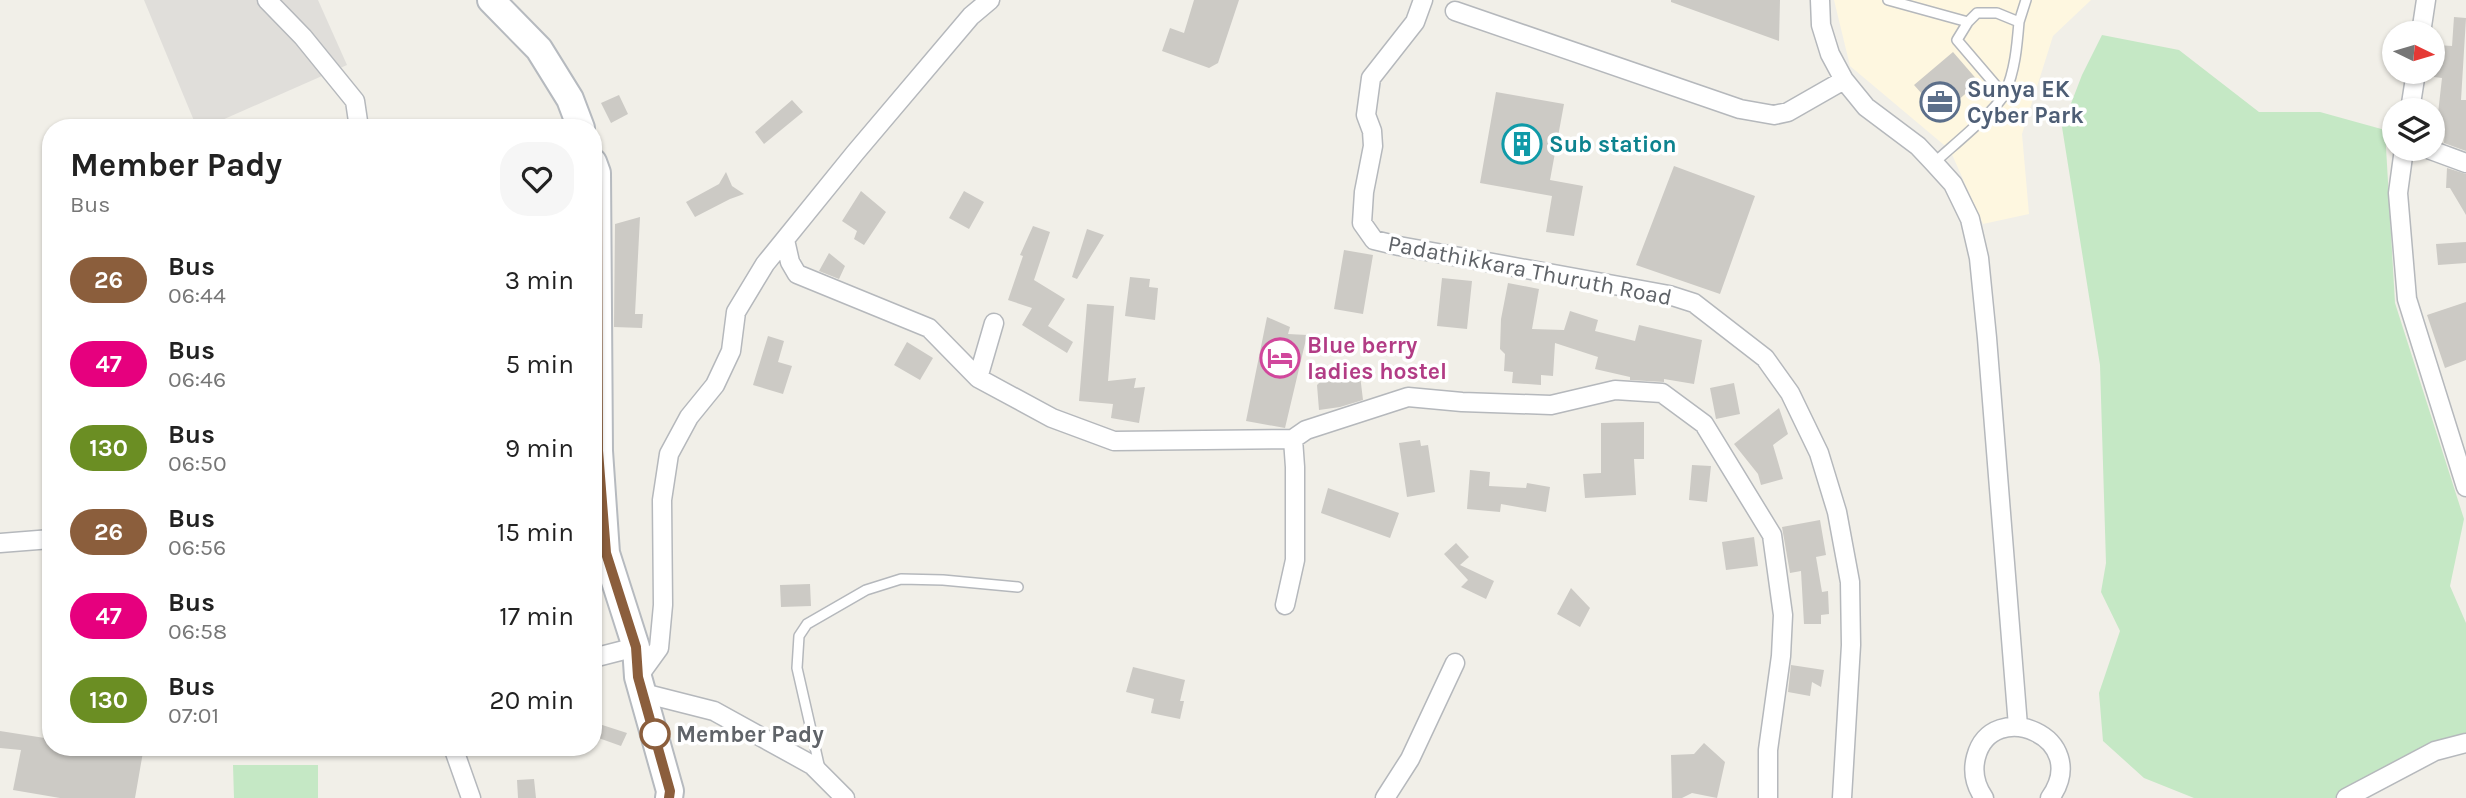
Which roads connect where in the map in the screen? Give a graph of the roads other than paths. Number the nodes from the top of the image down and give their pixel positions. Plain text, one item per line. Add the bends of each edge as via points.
1 (267, 0) edge
2 (491, 0) edge
3 (990, 0) edge
4 (1423, 0) edge
5 (1821, 0) edge
6 (1888, 0) edge
7 (2026, 0) edge
8 (2426, 0) edge
9 (1455, 11) dead end
10 (2423, 21) edge
11 (1968, 22) junction
12 (2019, 22) junction
13 (1844, 80) junction
14 (2004, 95) junction
15 (358, 119) edge
16 (578, 119) edge
17 (2445, 155) edge
18 (2402, 161) edge
19 (1934, 163) junction
20 (2466, 163) edge
21 (785, 240) junction
22 (993, 323) dead end
23 (978, 378) junction
24 (1293, 439) junction
25 (2466, 487) edge
26 (602, 502) edge
27 (42, 539) edge
28 (0, 543) edge
29 (1018, 587) dead end
30 (1285, 605) dead end
31 (636, 647) junction
32 (602, 656) edge
33 (1455, 663) dead end
34 (641, 685) junction
35 (2018, 726) junction
36 (2466, 743) edge
37 (456, 756) edge
38 (821, 774) junction
39 (471, 798) edge
40 (669, 798) edge
41 (845, 798) edge
42 (1385, 798) edge
43 (1768, 798) edge
44 (1842, 798) edge
45 (1984, 798) edge
46 (2050, 798) edge
47 (2346, 798) edge

1 - 15 street via 355,101
2 - 16 main road via 539,49
3 - 21 street via 971,16
4 - 44 street, Padathikkara Thuruth Road via 1415,22 1371,78 1366,115 1373,146 1362,223 1374,240 1694,303 1765,358 1790,393 1819,453 1837,512 1850,582
5 - 13 street via 1821,25
6 - 11 lane
7 - 12 lane
8 - 10 street
9 - 13 street via 1740,109 1788,113
11 - 12 lane via 1976,13 1997,13
11 - 14 lane via 1957,40
12 - 14 lane via 2014,66
13 - 19 street via 1866,107 1919,146
14 - 19 lane
17 - 20 street
18 - 25 street via 2398,193 2407,299
19 - 35 street via 1952,184 1970,219 1979,258
21 - 23 street via 797,274 929,328
21 - 34 street via 745,294 736,312 731,351 715,385 668,454 662,500 659,648
22 - 23 street
23 - 24 street via 1052,418 1114,441
24 - 30 street via 1295,560
24 - 43 street via 1306,430 1408,397 1551,405 1615,390 1662,393 1704,424 1772,535 1783,615 1768,750
26 - 31 main road via 606,553
27 - 28 street
29 - 38 lane via 901,579 866,590 807,624 799,636 797,668
31 - 32 street
31 - 34 main road
33 - 42 street via 1410,759
34 - 38 street via 714,711
34 - 40 main road
35 - 45 street via 2001,729 1977,752 1973,769
35 - 46 street via 2035,730 2058,754 2061,771
36 - 47 street via 2435,751
37 - 39 street
38 - 41 street

